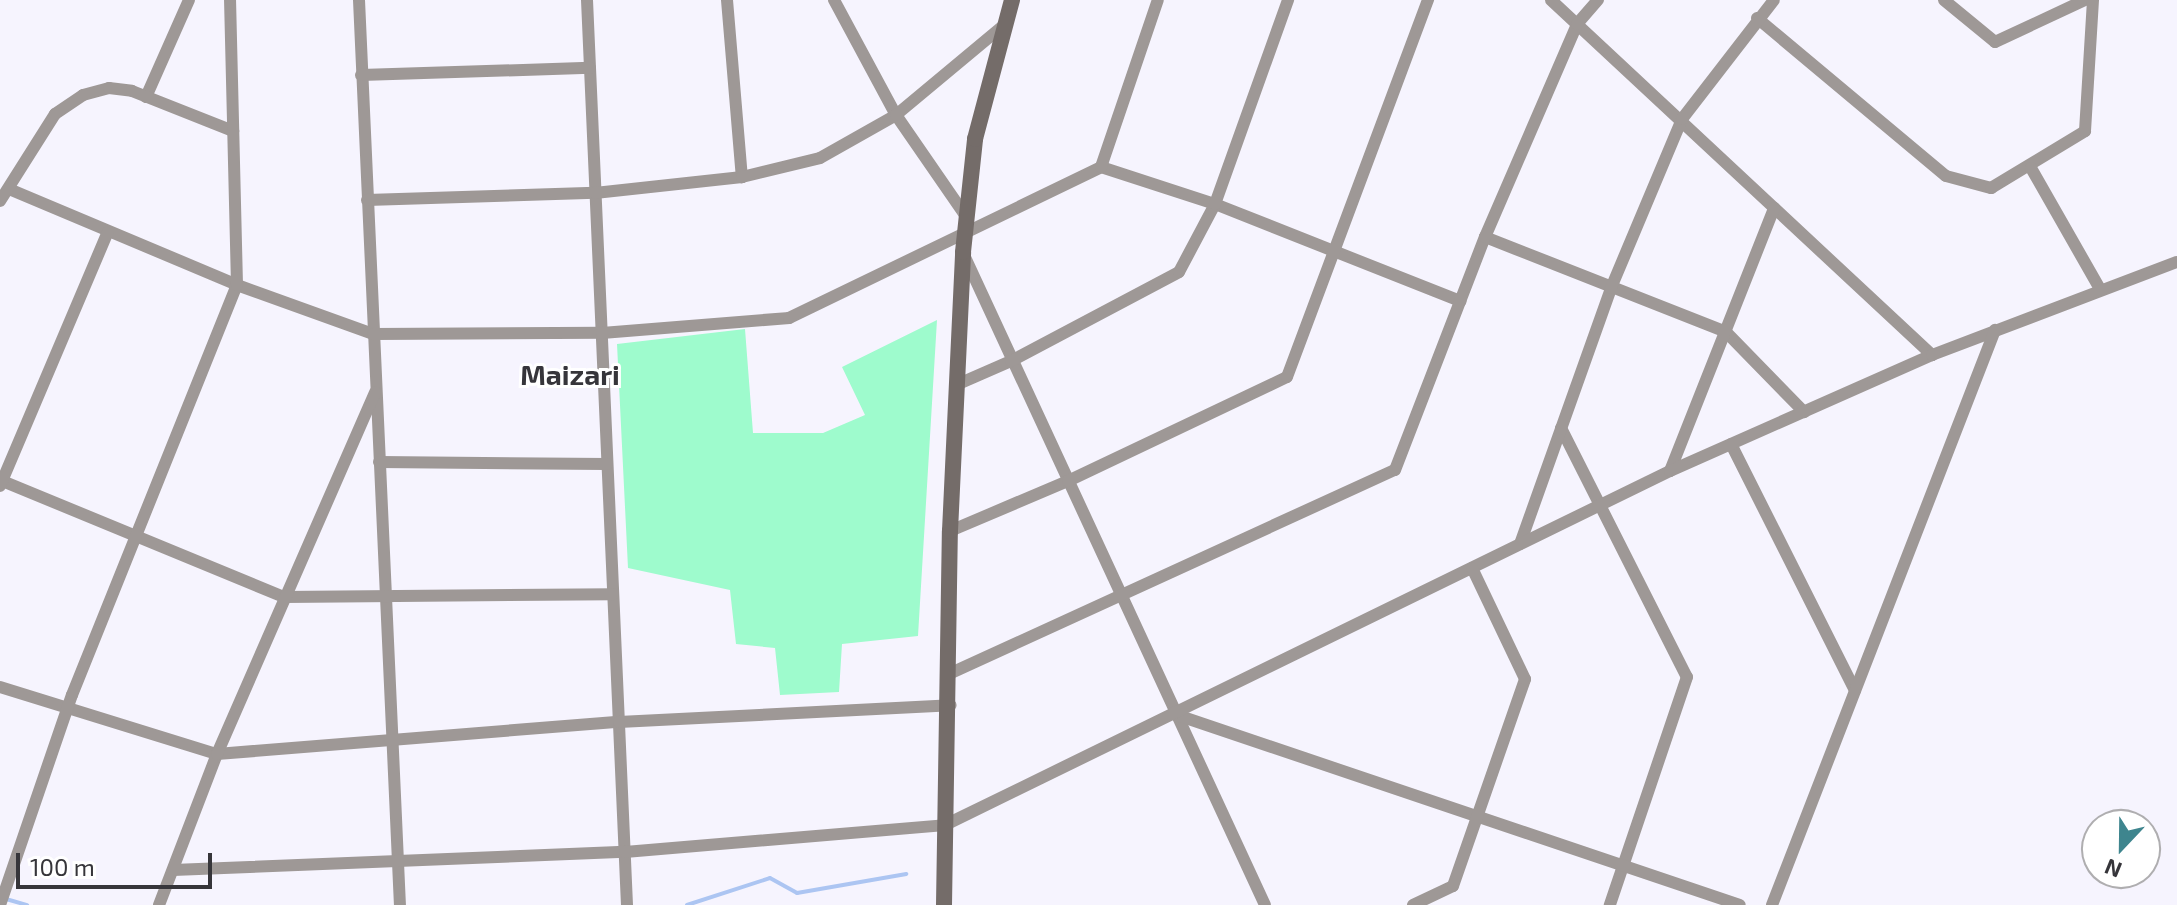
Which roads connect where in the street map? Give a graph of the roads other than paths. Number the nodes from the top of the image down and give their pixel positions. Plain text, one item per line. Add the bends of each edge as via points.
1 (189, 0) edge
2 (230, 0) edge
3 (359, 0) edge
4 (587, 0) edge
5 (727, 0) edge
6 (834, 0) edge
7 (1012, 0) edge
8 (1158, 0) edge
9 (1288, 0) edge
10 (1428, 0) edge
11 (1551, 0) edge
12 (1598, 0) edge
13 (1774, 0) edge
14 (1944, 0) edge
15 (2085, 0) edge
16 (2093, 0) edge
17 (1757, 18) junction
18 (1577, 24) junction
19 (1004, 25) junction
20 (590, 68) junction
21 (361, 75) junction
22 (146, 97) junction
23 (896, 115) junction
24 (1682, 119) junction
25 (233, 131) junction
26 (1101, 167) junction
27 (2031, 168) junction
28 (742, 177) junction
29 (9, 189) junction
30 (595, 193) junction
31 (367, 200) junction
32 (0, 201) edge
33 (1215, 204) junction
34 (1774, 208) junction
35 (108, 232) junction
36 (965, 235) junction
37 (1485, 237) junction
38 (1334, 250) junction
39 (2177, 262) edge
40 (237, 285) junction
41 (1611, 288) junction
42 (2100, 289) junction
43 (1460, 301) junction
44 (1995, 330) junction
45 (1726, 332) junction
46 (602, 333) junction
47 (373, 334) junction
48 (1932, 355) junction
49 (1011, 361) junction
50 (956, 385) junction
51 (376, 389) junction
52 (1804, 412) junction
53 (1561, 428) junction
54 (1731, 444) junction
55 (379, 462) junction
56 (607, 464) junction
57 (1670, 471) junction
58 (1068, 481) junction
59 (1, 482) edge
60 (1600, 505) junction
61 (950, 531) junction
62 (136, 535) junction
63 (1520, 544) junction
64 (1472, 568) junction
65 (613, 594) junction
66 (284, 597) junction
67 (1122, 597) junction
68 (386, 600) junction
69 (951, 673) junction
70 (0, 687) edge
71 (1855, 691) junction
72 (951, 705) junction
73 (68, 706) junction
74 (1174, 714) junction
75 (619, 722) junction
76 (392, 744) junction
77 (217, 754) junction
78 (1477, 816) junction
79 (945, 825) junction
80 (625, 852) junction
81 (398, 863) junction
82 (1623, 866) junction
83 (173, 870) junction
84 (3, 903) edge
85 (159, 905) edge
86 (400, 905) edge
87 (627, 905) edge
88 (944, 905) edge
89 (1265, 905) edge
90 (1413, 905) edge
91 (1610, 905) edge
92 (1740, 905) edge
93 (1772, 905) edge

1 - 22 street
2 - 25 street
3 - 21 street
4 - 20 street
5 - 28 street
6 - 23 street
7 - 19 main road
8 - 26 street
9 - 33 street
10 - 38 street
11 - 18 street
12 - 18 street
13 - 17 street
14 - 15 street via 1995,42
16 - 27 street via 2085,131
17 - 24 street
17 - 27 street via 1946,176 1991,188
18 - 24 street
18 - 37 street
19 - 23 street
19 - 36 main road via 975,139
20 - 21 street
20 - 30 street
21 - 31 street
22 - 25 street
22 - 29 street via 109,88 83,95 55,114
23 - 28 street via 820,158
23 - 36 street
24 - 34 street
24 - 41 street
25 - 40 street
26 - 33 street
26 - 36 street
27 - 42 street
28 - 30 street
29 - 32 street
29 - 35 street
30 - 31 street
30 - 46 street
31 - 47 street
33 - 38 street
33 - 49 street via 1179,272
34 - 45 street
34 - 48 street
35 - 40 street
35 - 59 street
36 - 46 street via 789,318
36 - 49 street
36 - 50 main road
37 - 41 street
37 - 43 street
38 - 43 street
38 - 58 street via 1287,377
39 - 42 street
40 - 47 street
40 - 62 street
41 - 45 street
41 - 53 street
42 - 44 street
43 - 67 street via 1395,470
44 - 48 street
44 - 71 street
45 - 52 street
45 - 57 street
46 - 47 street
46 - 56 street
47 - 51 street
48 - 52 street
49 - 50 street
49 - 58 street
50 - 61 main road
51 - 55 street
51 - 66 street
52 - 54 street
53 - 60 street
53 - 63 street
54 - 57 street
54 - 71 street
55 - 56 street
55 - 68 street
56 - 65 street
57 - 60 street
58 - 61 street
58 - 67 street
59 - 62 street
60 - 63 street
60 - 82 street via 1687,677
61 - 69 main road
62 - 66 street
62 - 73 street
63 - 64 street
64 - 74 street
64 - 78 street via 1525,679
65 - 68 street
65 - 75 street
66 - 68 street
66 - 77 street
67 - 69 street
67 - 74 street
68 - 76 street
69 - 72 main road
70 - 73 street
71 - 93 street
72 - 75 street
72 - 79 main road
73 - 77 street
73 - 84 street
74 - 78 street
74 - 79 street
74 - 89 street
75 - 76 street
75 - 80 street
76 - 77 street
76 - 81 street
77 - 83 street
78 - 82 street
78 - 90 street via 1453,886
79 - 80 street
79 - 88 main road
80 - 81 street
80 - 87 street
81 - 83 street
81 - 86 street
82 - 91 street
82 - 92 street
83 - 85 street

